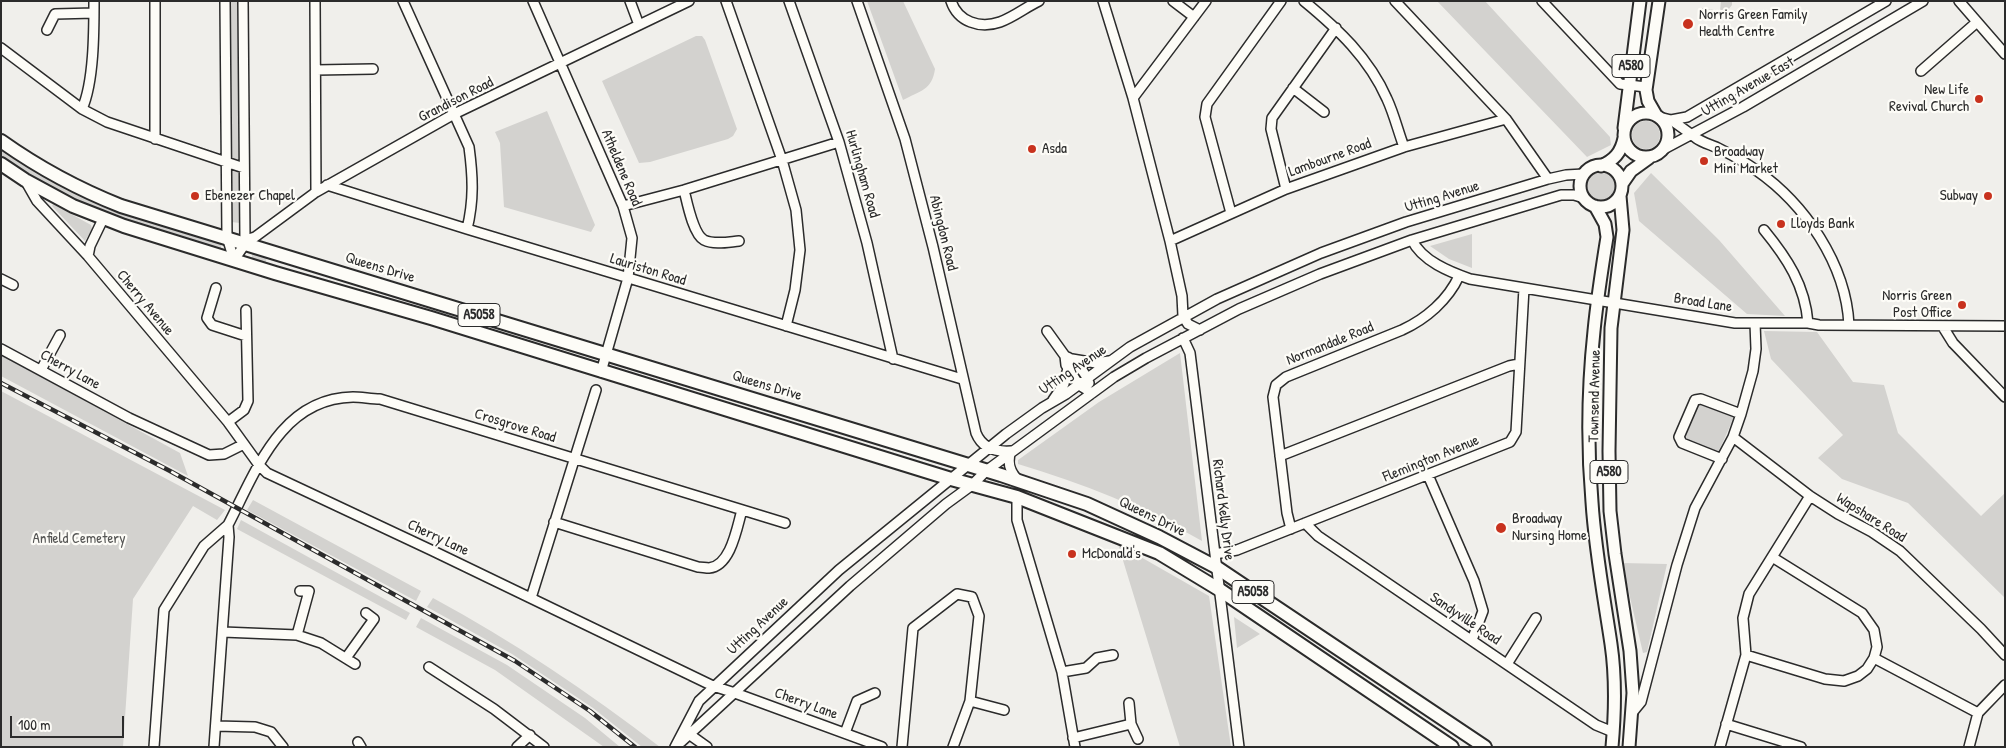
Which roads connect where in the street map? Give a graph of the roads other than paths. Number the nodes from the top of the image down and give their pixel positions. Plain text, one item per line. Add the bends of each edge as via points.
1 (94, 1) edge
2 (156, 1) edge
3 (225, 1) edge
4 (243, 1) edge
5 (315, 1) edge
6 (403, 1) edge
7 (533, 1) edge
8 (630, 1) edge
9 (689, 1) edge
10 (726, 1) edge
11 (789, 1) edge
12 (857, 1) edge
13 (951, 1) edge
14 (1103, 1) edge
15 (1173, 1) edge
16 (1206, 1) edge
17 (1281, 1) edge
18 (1304, 1) edge
19 (1395, 1) edge
20 (1542, 1) edge
21 (1640, 1) edge
22 (1886, 1) edge
23 (1923, 1) edge
24 (1959, 1) edge
25 (1035, 2) edge
26 (1656, 2) edge
27 (94, 13) junction
28 (1194, 17) junction
29 (1977, 22) junction
30 (639, 25) junction
31 (1336, 28) junction
32 (47, 30) dead end
33 (1, 48) edge
34 (2005, 54) edge
35 (561, 64) junction
36 (373, 69) dead end
37 (316, 70) junction
38 (1921, 71) dead end
39 (1628, 86) junction
40 (1646, 87) junction
41 (1293, 88) junction
42 (1133, 98) junction
43 (82, 108) junction
44 (1324, 112) dead end
45 (454, 114) junction
46 (1657, 116) junction
47 (1506, 119) junction
48 (1671, 120) junction
49 (1692, 134) junction
50 (1624, 135) junction
51 (155, 139) junction
52 (1, 140) edge
53 (839, 142) junction
54 (1404, 146) junction
55 (1664, 149) junction
56 (1649, 158) junction
57 (782, 160) junction
58 (226, 162) junction
59 (1, 164) edge
60 (1601, 166) junction
61 (244, 168) junction
62 (1584, 174) junction
63 (1548, 179) junction
64 (25, 180) junction
65 (327, 185) junction
66 (1286, 189) junction
67 (684, 190) junction
68 (1621, 190) junction
69 (316, 192) junction
70 (1584, 198) junction
71 (623, 206) junction
72 (1595, 206) junction
73 (1231, 213) junction
74 (103, 219) junction
75 (466, 229) junction
76 (1764, 230) dead end
77 (227, 237) junction
78 (1412, 240) junction
79 (739, 241) dead end
80 (1170, 241) junction
81 (245, 242) junction
82 (88, 256) junction
83 (234, 260) junction
84 (1459, 276) junction
85 (628, 278) junction
86 (2, 280) edge
87 (13, 285) dead end
88 (216, 288) dead end
89 (1524, 288) junction
90 (1182, 296) junction
91 (1598, 300) junction
92 (1613, 302) junction
93 (246, 310) dead end
94 (1194, 311) junction
95 (1184, 316) junction
96 (1755, 323) junction
97 (1808, 323) junction
98 (1849, 325) junction
99 (786, 326) junction
100 (2005, 326) edge
101 (1943, 327) junction
102 (1200, 330) junction
103 (1047, 331) dead end
104 (60, 335) dead end
105 (246, 336) junction
106 (1183, 338) junction
107 (1, 349) edge
108 (606, 353) junction
109 (1069, 357) junction
110 (893, 359) junction
111 (1113, 360) junction
112 (1519, 364) junction
113 (1068, 368) junction
114 (41, 370) junction
115 (601, 372) junction
116 (1087, 378) junction
117 (962, 379) junction
118 (1079, 385) junction
119 (596, 390) dead end
120 (1092, 393) junction
121 (2005, 397) edge
122 (1051, 402) junction
123 (1741, 414) junction
124 (228, 422) junction
125 (1733, 438) junction
126 (244, 444) junction
127 (989, 448) junction
128 (1011, 450) junction
129 (1280, 456) junction
130 (574, 458) junction
131 (1722, 459) junction
132 (259, 465) junction
133 (968, 465) junction
134 (986, 470) junction
135 (1428, 475) junction
136 (951, 479) junction
137 (1018, 480) junction
138 (972, 485) junction
139 (1810, 496) junction
140 (1017, 497) junction
141 (742, 510) junction
142 (554, 522) junction
143 (784, 523) dead end
144 (1306, 523) junction
145 (228, 525) junction
146 (1291, 529) junction
147 (1215, 554) junction
148 (1772, 557) junction
149 (1216, 567) junction
150 (1220, 590) junction
151 (300, 591) dead end
152 (531, 598) junction
153 (366, 613) dead end
154 (1536, 618) dead end
155 (223, 632) junction
156 (297, 635) junction
157 (1472, 640) junction
158 (1113, 655) dead end
159 (1746, 655) junction
160 (2005, 655) edge
161 (346, 658) junction
162 (1874, 658) junction
163 (355, 664) dead end
164 (1507, 664) junction
165 (429, 667) dead end
166 (1062, 672) junction
167 (2005, 685) edge
168 (713, 686) junction
169 (875, 692) dead end
170 (735, 693) junction
171 (970, 701) junction
172 (1129, 703) dead end
173 (1004, 710) dead end
174 (1632, 712) junction
175 (1978, 713) junction
176 (1131, 724) junction
177 (1726, 724) junction
178 (216, 726) junction
179 (687, 732) junction
180 (1613, 732) junction
181 (845, 733) junction
182 (530, 735) junction
183 (1138, 739) dead end
184 (1074, 742) edge
185 (282, 746) edge
186 (676, 746) edge
187 (154, 747) edge
188 (214, 747) edge
189 (517, 747) edge
190 (544, 747) edge
191 (708, 747) edge
192 (882, 747) edge
193 (902, 747) edge
194 (953, 747) edge
195 (1239, 747) edge
196 (1452, 747) edge
197 (1485, 747) edge
198 (1612, 747) edge
199 (1629, 747) edge
200 (1720, 747) edge
201 (1801, 747) edge
202 (1969, 747) edge

1 - 27 street
2 - 51 street
3 - 58 street
4 - 61 street
5 - 37 street
6 - 45 street
7 - 35 street, Atheldene Road
8 - 30 street
9 - 30 street, Grandison Road
10 - 57 street
11 - 53 street, Hurlingham Road
12 - 117 street, Abingdon Road via 905,140
13 - 25 street via 953,9 965,20 983,25 1000,22
14 - 42 street
15 - 28 street
16 - 28 street
17 - 73 street via 1207,104 1205,117
18 - 31 street
19 - 47 street
20 - 39 street via 1618,82
21 - 39 main road, A580
22 - 48 street, Utting Avenue East via 1687,117
23 - 49 street, Utting Avenue East
24 - 29 street
26 - 40 main road, A580
27 - 32 street via 55,14
27 - 43 street via 88,90
28 - 42 street
29 - 34 street
29 - 38 street
30 - 35 street, Grandison Road
31 - 41 street
31 - 54 street via 1364,59 1387,99
33 - 43 street
35 - 45 street, Grandison Road
35 - 71 street, Atheldene Road
36 - 37 street
37 - 69 street
39 - 40 street
39 - 50 main road, A580
40 - 46 main road, A580 via 1648,101
41 - 44 street
41 - 66 street via 1272,118 1271,129
42 - 80 street
43 - 51 street via 107,122
45 - 65 street, Grandison Road
45 - 75 street via 469,147 473,172 472,204
46 - 48 street
46 - 50 main road, A580 via 1647,113 1634,116
46 - 55 main road, A580 via 1668,130
47 - 54 street, Lambourne Road
47 - 63 street
48 - 49 street
49 - 55 street, Utting Avenue East
49 - 98 street via 1756,170 1801,211 1830,257 1848,311
50 - 56 main road via 1627,147 1634,154
50 - 60 main road, A580 via 1620,151
51 - 58 street
52 - 77 highway, Queens Drive / A5058 via 92,195
53 - 57 street
53 - 110 street, Hurlingham Road via 867,243
54 - 66 street, Lambourne Road
55 - 56 main road
56 - 68 main road via 1631,171
57 - 67 street
57 - 99 street via 796,210 800,250
58 - 61 street
58 - 77 street
59 - 64 highway, Queens Drive / A5058
60 - 62 main road, A580
60 - 68 main road via 1613,169 1620,178
61 - 81 street
62 - 63 street, Utting Avenue
62 - 70 main road via 1580,186
63 - 94 street, Utting Avenue via 1364,236 1267,275
64 - 74 highway, Queens Drive / A5058
64 - 82 street, Cherry Avenue via 38,201
65 - 69 street, Grandison Road
65 - 75 street, Lauriston Road
66 - 73 street, Lambourne Road
67 - 71 street
67 - 79 street via 696,232 703,240 714,243
68 - 72 main road via 1609,206
68 - 92 main road, Townsend Avenue / A580 via 1623,230
69 - 81 street, Grandison Road
70 - 72 main road, A580
70 - 78 street, Utting Avenue via 1561,195
71 - 85 street, Atheldene Road via 632,238
72 - 91 main road, Townsend Avenue / A580 via 1605,224 1607,237
73 - 80 street, Lambourne Road
74 - 82 street
74 - 83 highway, Queens Drive / A5058
75 - 85 street, Lauriston Road
76 - 97 street via 1800,282
77 - 81 highway, Queens Drive / A5058
77 - 83 street
78 - 84 street, Broad Lane via 1432,260
78 - 102 street, Utting Avenue via 1320,274 1239,309
80 - 90 street
81 - 83 street
81 - 108 highway, Queens Drive / A5058
82 - 124 street, Cherry Avenue
83 - 115 highway, Queens Drive / A5058
84 - 89 street, Broad Lane
84 - 129 street, Normandale Road via 1445,298 1416,323 1279,382 1273,397
85 - 99 street, Lauriston Road
85 - 108 street, Atheldene Road
86 - 87 street
88 - 105 street via 207,318 212,325
89 - 91 street, Broad Lane
89 - 112 street, Flemington Avenue
90 - 94 street
90 - 95 street
91 - 92 street, Broad Lane
91 - 180 main road, Townsend Avenue / A580 via 1590,387 1589,462 1595,543 1611,645
92 - 96 street, Broad Lane via 1735,323
92 - 174 main road, Townsend Avenue / A580 via 1609,404 1610,511 1630,651
93 - 105 street
94 - 95 street, Utting Avenue
95 - 102 street via 1188,324
95 - 111 street, Utting Avenue
96 - 97 street, Broad Lane
96 - 123 street via 1753,371
97 - 98 street, Broad Lane
98 - 101 street, Broad Lane
99 - 110 street, Lauriston Road
100 - 101 street, Broad Lane
101 - 121 street via 1953,343
102 - 106 street, Utting Avenue
103 - 109 street
104 - 114 street
105 - 124 street via 248,400 244,410
106 - 120 street, Utting Avenue
106 - 147 street, Richard Kelly Drive via 1190,353
107 - 114 street, Cherry Lane
108 - 115 street, Atheldene Road
108 - 133 highway, Queens Drive / A5058
109 - 111 street via 1096,363
109 - 113 street
109 - 116 street
110 - 117 street, Lauriston Road
111 - 116 street, Utting Avenue
112 - 129 street
112 - 135 street, Flemington Avenue via 1513,439
113 - 118 street
113 - 122 street via 1064,384
114 - 126 street, Cherry Lane via 129,418 209,454 224,454
115 - 136 highway, Queens Drive / A5058
116 - 118 street, Utting Avenue
116 - 120 street
117 - 127 street, Abingdon Road via 976,433 980,443
118 - 120 street
118 - 122 street, Utting Avenue
119 - 130 street
120 - 128 street, Utting Avenue
122 - 127 street, Utting Avenue
123 - 125 street
123 - 131 street via 1701,399 1695,400 1680,437 1682,443
124 - 126 street, Cherry Avenue
125 - 131 street
125 - 139 street, Wapshare Road
126 - 132 street, Cherry Lane
127 - 128 street
127 - 133 street, Utting Avenue
128 - 134 street, Utting Avenue
128 - 137 street via 1009,465
129 - 146 street, Normandale Road
130 - 132 street, Crosgrove Road via 380,399 352,397 327,401 304,411 273,439
130 - 141 street, Crosgrove Road
130 - 142 street
131 - 174 street via 1695,508 1641,702
132 - 145 street, Crosgrove Road
132 - 152 street, Cherry Lane via 267,474
133 - 134 highway, Queens Drive / A5058
133 - 136 street, Utting Avenue
134 - 137 highway, Queens Drive / A5058
134 - 138 street, Utting Avenue
135 - 144 street, Flemington Avenue
135 - 157 street via 1474,581 1483,610
136 - 138 highway, Queens Drive / A5058
136 - 168 street, Utting Avenue via 839,570
137 - 149 highway, Queens Drive / A5058 via 1087,504
138 - 140 highway, Queens Drive / A5058
138 - 170 street, Utting Avenue via 794,635
139 - 148 street
139 - 160 street, Wapshare Road via 1900,551
140 - 150 highway, Queens Drive / A5058 via 1159,554
140 - 166 street via 1017,520
141 - 142 street via 727,556 710,568
141 - 143 street, Crosgrove Road
142 - 152 street
144 - 146 street, Flemington Avenue
144 - 157 street, Sandyville Road via 1318,536
145 - 155 street
145 - 187 street via 204,546 164,610
146 - 147 street, Flemington Avenue via 1232,552
147 - 149 street, Richard Kelly Drive
148 - 159 street via 1749,594 1746,605 1743,632
148 - 162 street via 1862,613 1874,630 1877,647
149 - 150 street, Richard Kelly Drive
149 - 197 highway, Queens Drive / A5058
150 - 195 street, Richard Kelly Drive
150 - 196 highway, Queens Drive / A5058
151 - 156 street via 309,591
152 - 168 street, Cherry Lane
153 - 161 street via 374,619
154 - 164 street
155 - 156 street
155 - 178 street
156 - 161 street via 321,643
157 - 164 street, Sandyville Road
158 - 166 street via 1097,658 1086,668
159 - 162 street via 1836,681 1858,676
159 - 177 street
161 - 163 street
162 - 175 street
164 - 180 street, Sandyville Road via 1596,726
165 - 182 street
166 - 184 street
167 - 175 street
168 - 170 street, Cherry Lane
168 - 179 street, Utting Avenue via 699,701
169 - 181 street via 857,701
170 - 179 street, Utting Avenue
170 - 181 street, Cherry Lane
171 - 173 street
171 - 193 street via 979,616 972,597 957,594 913,628
171 - 194 street
172 - 176 street
174 - 199 main road, Townsend Avenue / A580
175 - 202 street
176 - 183 street
176 - 184 street
177 - 200 street
177 - 201 street
178 - 185 street via 255,727 271,732
178 - 188 street
179 - 186 street, Utting Avenue
179 - 191 street
180 - 198 main road, Townsend Avenue / A580
181 - 192 street, Cherry Lane
182 - 189 street
182 - 190 street

